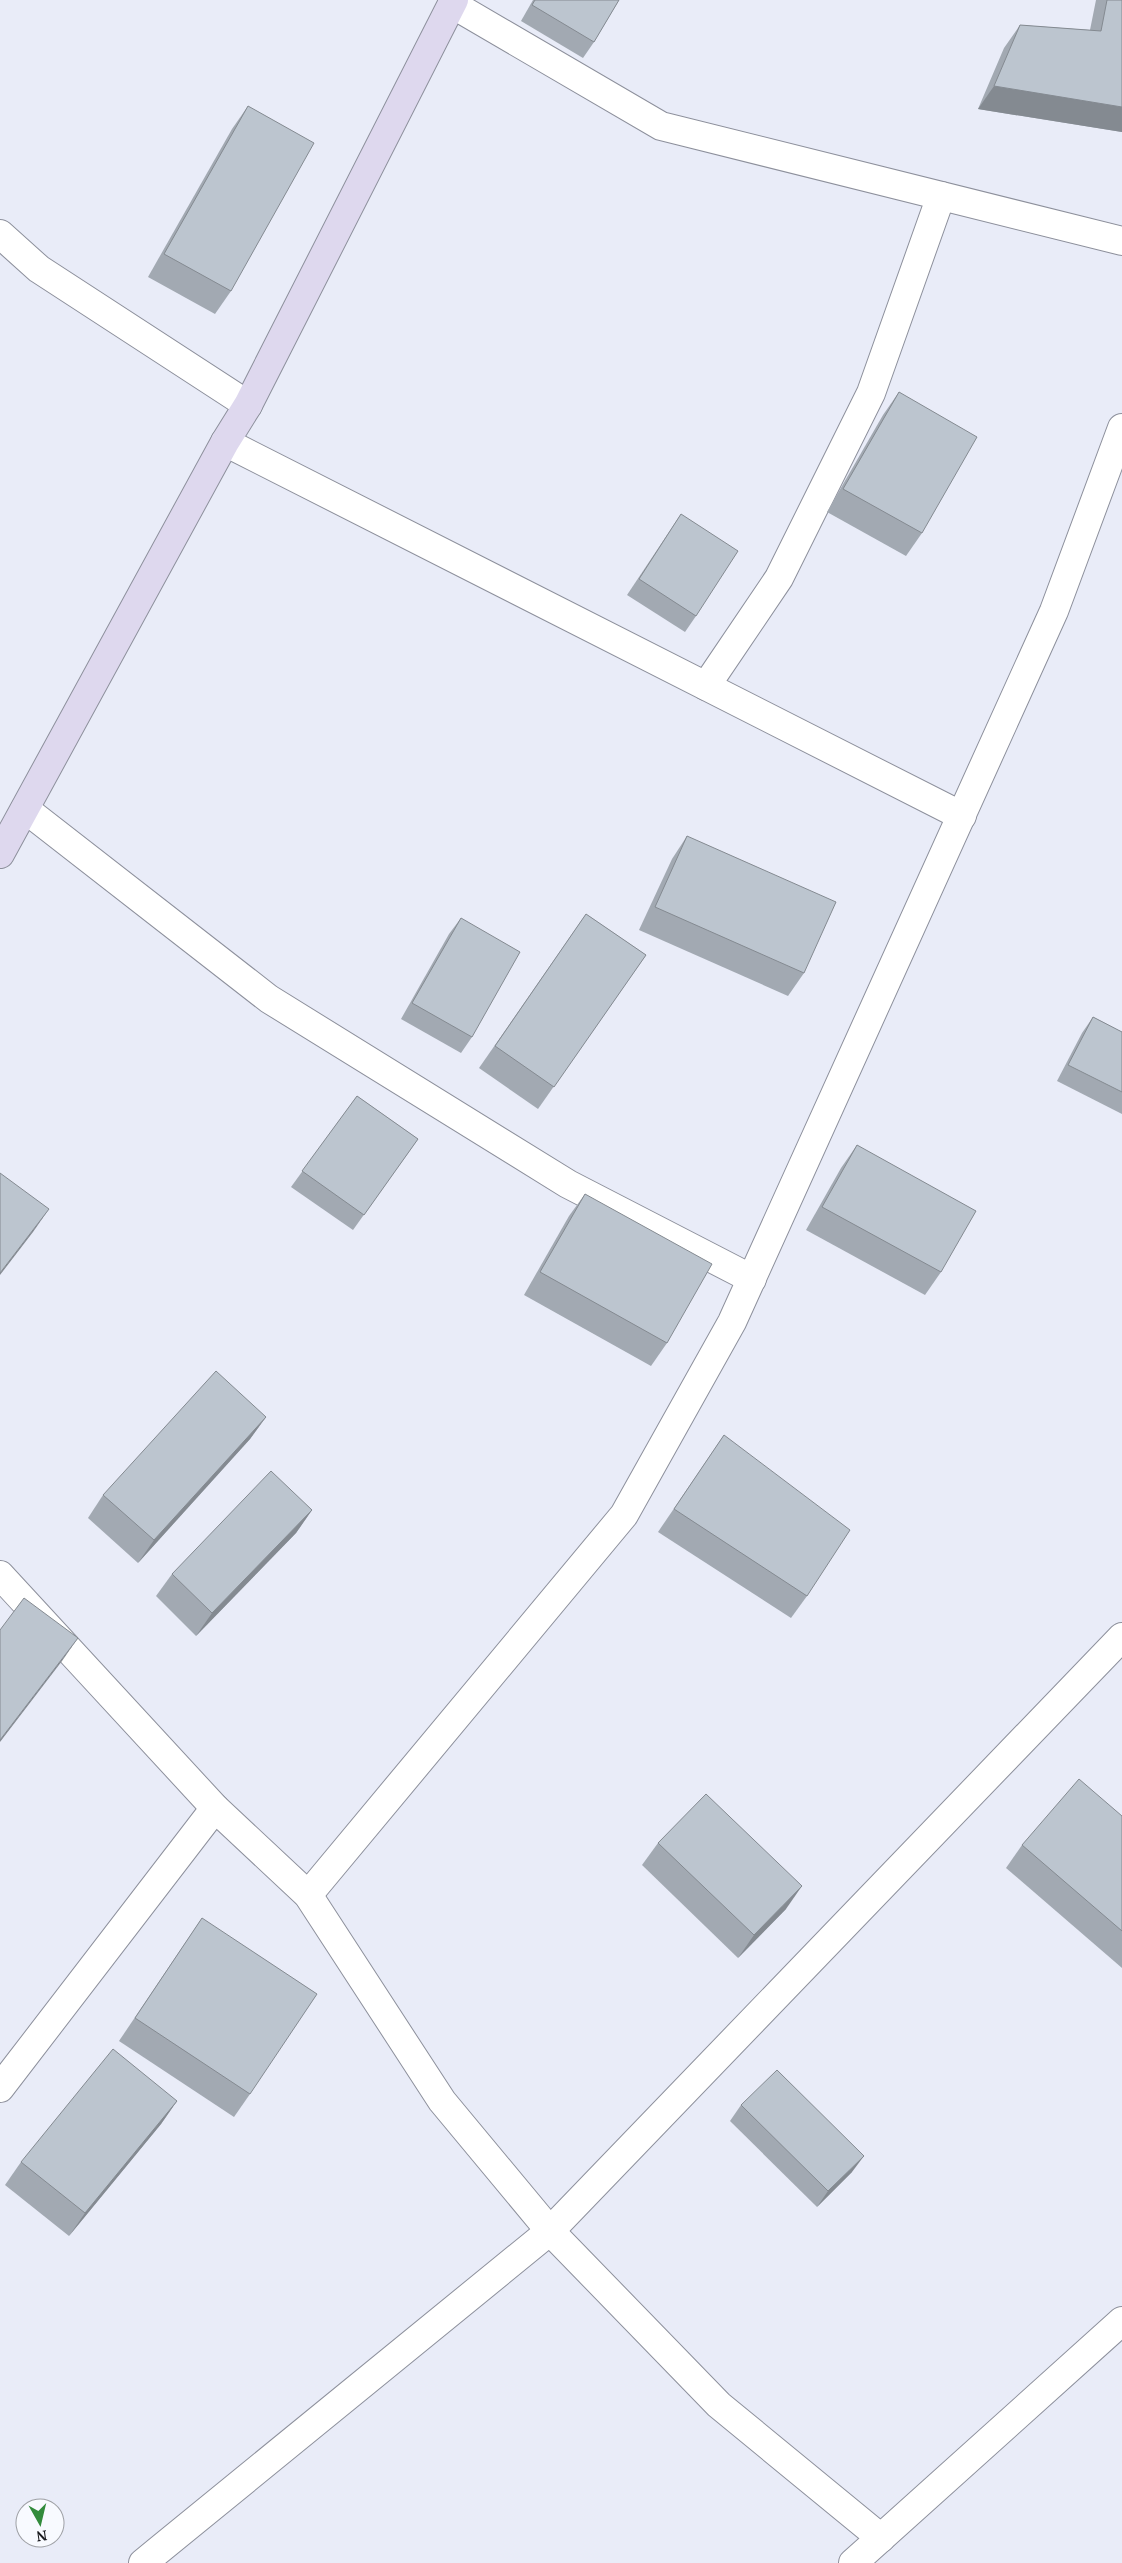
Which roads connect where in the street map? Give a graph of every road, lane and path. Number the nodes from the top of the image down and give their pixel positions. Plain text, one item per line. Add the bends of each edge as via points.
1 (453, 2) edge
2 (941, 196) junction
3 (0, 234) edge
4 (1122, 242) edge
5 (248, 405) junction
6 (1122, 428) edge
7 (225, 442) junction
8 (706, 686) junction
9 (24, 809) junction
10 (962, 816) junction
11 (0, 854) edge
12 (752, 1279) junction
13 (0, 1575) edge
14 (1122, 1638) edge
15 (215, 1808) junction
16 (308, 1895) junction
17 (0, 2088) edge
18 (550, 2231) junction
19 (1122, 2321) edge
20 (881, 2538) junction
21 (143, 2563) edge
22 (853, 2563) edge

1 - 2 street via 661,126
1 - 5 street
2 - 4 street
2 - 8 street via 871,393 779,578
3 - 5 street via 39,270
5 - 7 street
6 - 10 street via 1054,611
7 - 8 street
7 - 9 street
8 - 10 street
9 - 11 street
9 - 12 street via 269,999 568,1184
10 - 12 street
12 - 16 street via 732,1322 624,1515
13 - 15 street
14 - 18 street
15 - 16 street
15 - 17 street
16 - 18 street via 442,2101
18 - 20 street via 719,2405
18 - 21 street
19 - 20 street
20 - 22 street

